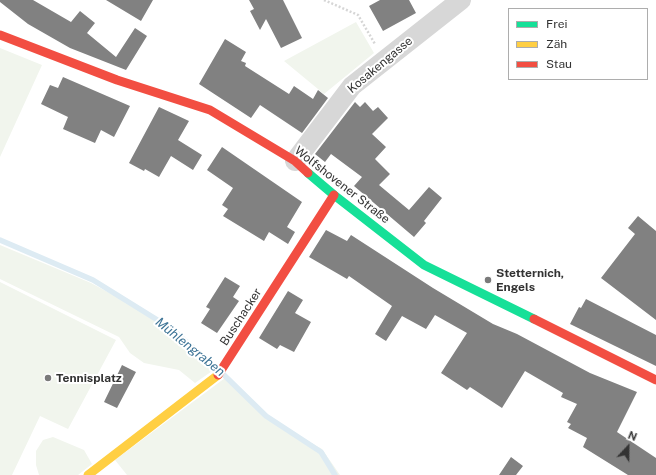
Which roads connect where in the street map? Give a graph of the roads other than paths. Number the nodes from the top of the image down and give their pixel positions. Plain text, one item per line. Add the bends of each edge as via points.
1 (461, 0) edge
2 (0, 35) edge
3 (296, 161) junction
4 (334, 195) junction
5 (656, 380) edge
6 (88, 475) edge

1 - 3 street, Kosakengasse via 352,86
2 - 3 street, Wolfshovener Straße via 117,80 210,110
3 - 4 street, Wolfshovener Straße
4 - 5 street, Wolfshovener Straße via 424,265
4 - 6 street, Buschacker via 220,371

